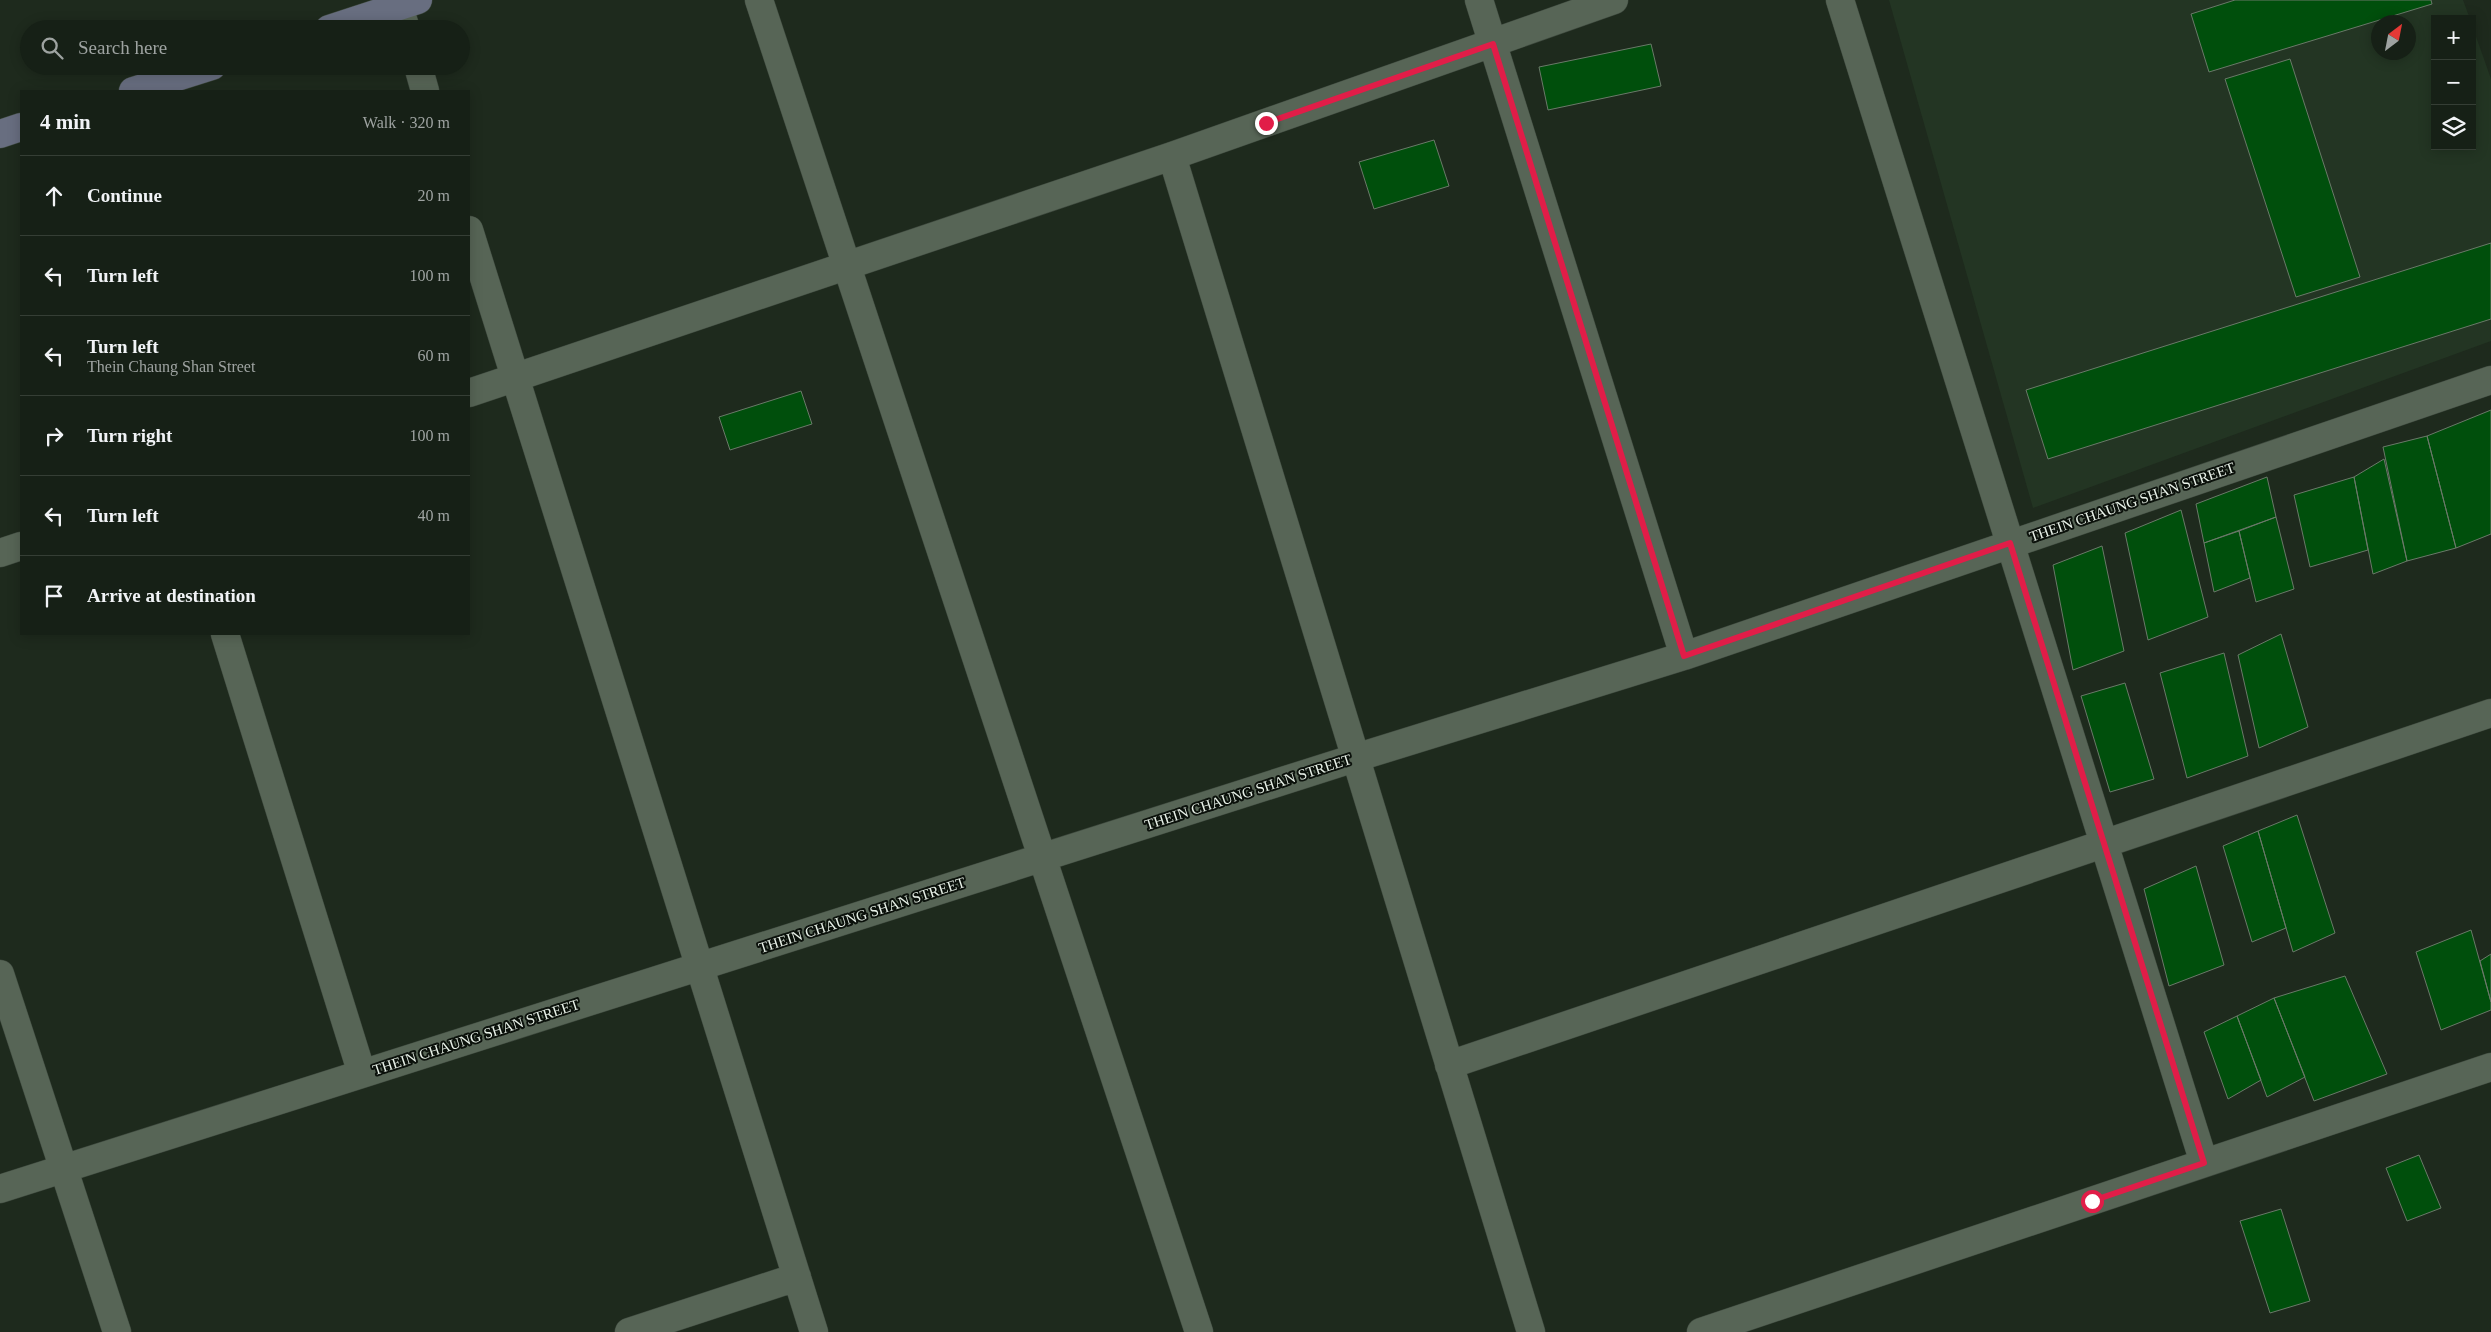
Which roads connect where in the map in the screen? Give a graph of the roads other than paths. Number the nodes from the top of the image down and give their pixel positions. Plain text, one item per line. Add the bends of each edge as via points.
1 (759, 0) edge
2 (1479, 0) edge
3 (1614, 0) edge
4 (1840, 0) edge
5 (408, 12) edge
6 (371, 20) edge
7 (1493, 44) junction
8 (184, 75) edge
9 (421, 75) edge
10 (136, 90) edge
11 (426, 90) edge
12 (20, 127) edge
13 (0, 134) edge
14 (1172, 156) junction
15 (470, 233) edge
16 (846, 265) junction
17 (515, 378) junction
18 (2491, 380) edge
19 (470, 393) edge
20 (2010, 543) junction
21 (20, 546) edge
22 (0, 554) edge
23 (225, 635) edge
24 (1684, 656) junction
25 (2491, 714) edge
26 (1355, 758) junction
27 (2104, 844) junction
28 (1042, 858) junction
29 (699, 966) junction
30 (0, 974) edge
31 (1449, 1065) junction
32 (2491, 1067) edge
33 (362, 1074) junction
34 (2204, 1163) junction
35 (64, 1169) junction
36 (0, 1189) edge
37 (797, 1277) junction
38 (117, 1332) edge
39 (629, 1332) edge
40 (814, 1332) edge
41 (1198, 1332) edge
42 (1531, 1332) edge
43 (1701, 1332) edge

1 - 16 street
2 - 7 street
3 - 7 street
4 - 20 street
5 - 6 main road
7 - 14 street
7 - 24 street
8 - 10 main road
9 - 11 street
12 - 13 main road
14 - 16 street
14 - 26 street
15 - 17 street
16 - 17 street
16 - 28 street
17 - 19 street
17 - 29 street
18 - 20 street, THEIN CHAUNG SHAN STREET
20 - 24 street, THEIN CHAUNG SHAN STREET
20 - 27 street
21 - 22 street
23 - 33 street
24 - 26 street, THEIN CHAUNG SHAN STREET
25 - 27 street
26 - 28 street, THEIN CHAUNG SHAN STREET
26 - 31 street
27 - 31 street
27 - 34 street
28 - 29 street, THEIN CHAUNG SHAN STREET
28 - 41 street
29 - 33 street, THEIN CHAUNG SHAN STREET
29 - 37 street
30 - 35 street
31 - 42 street
32 - 34 street
33 - 35 street, THEIN CHAUNG SHAN STREET
34 - 43 street
35 - 36 street, THEIN CHAUNG SHAN STREET
35 - 38 street
37 - 39 street
37 - 40 street

